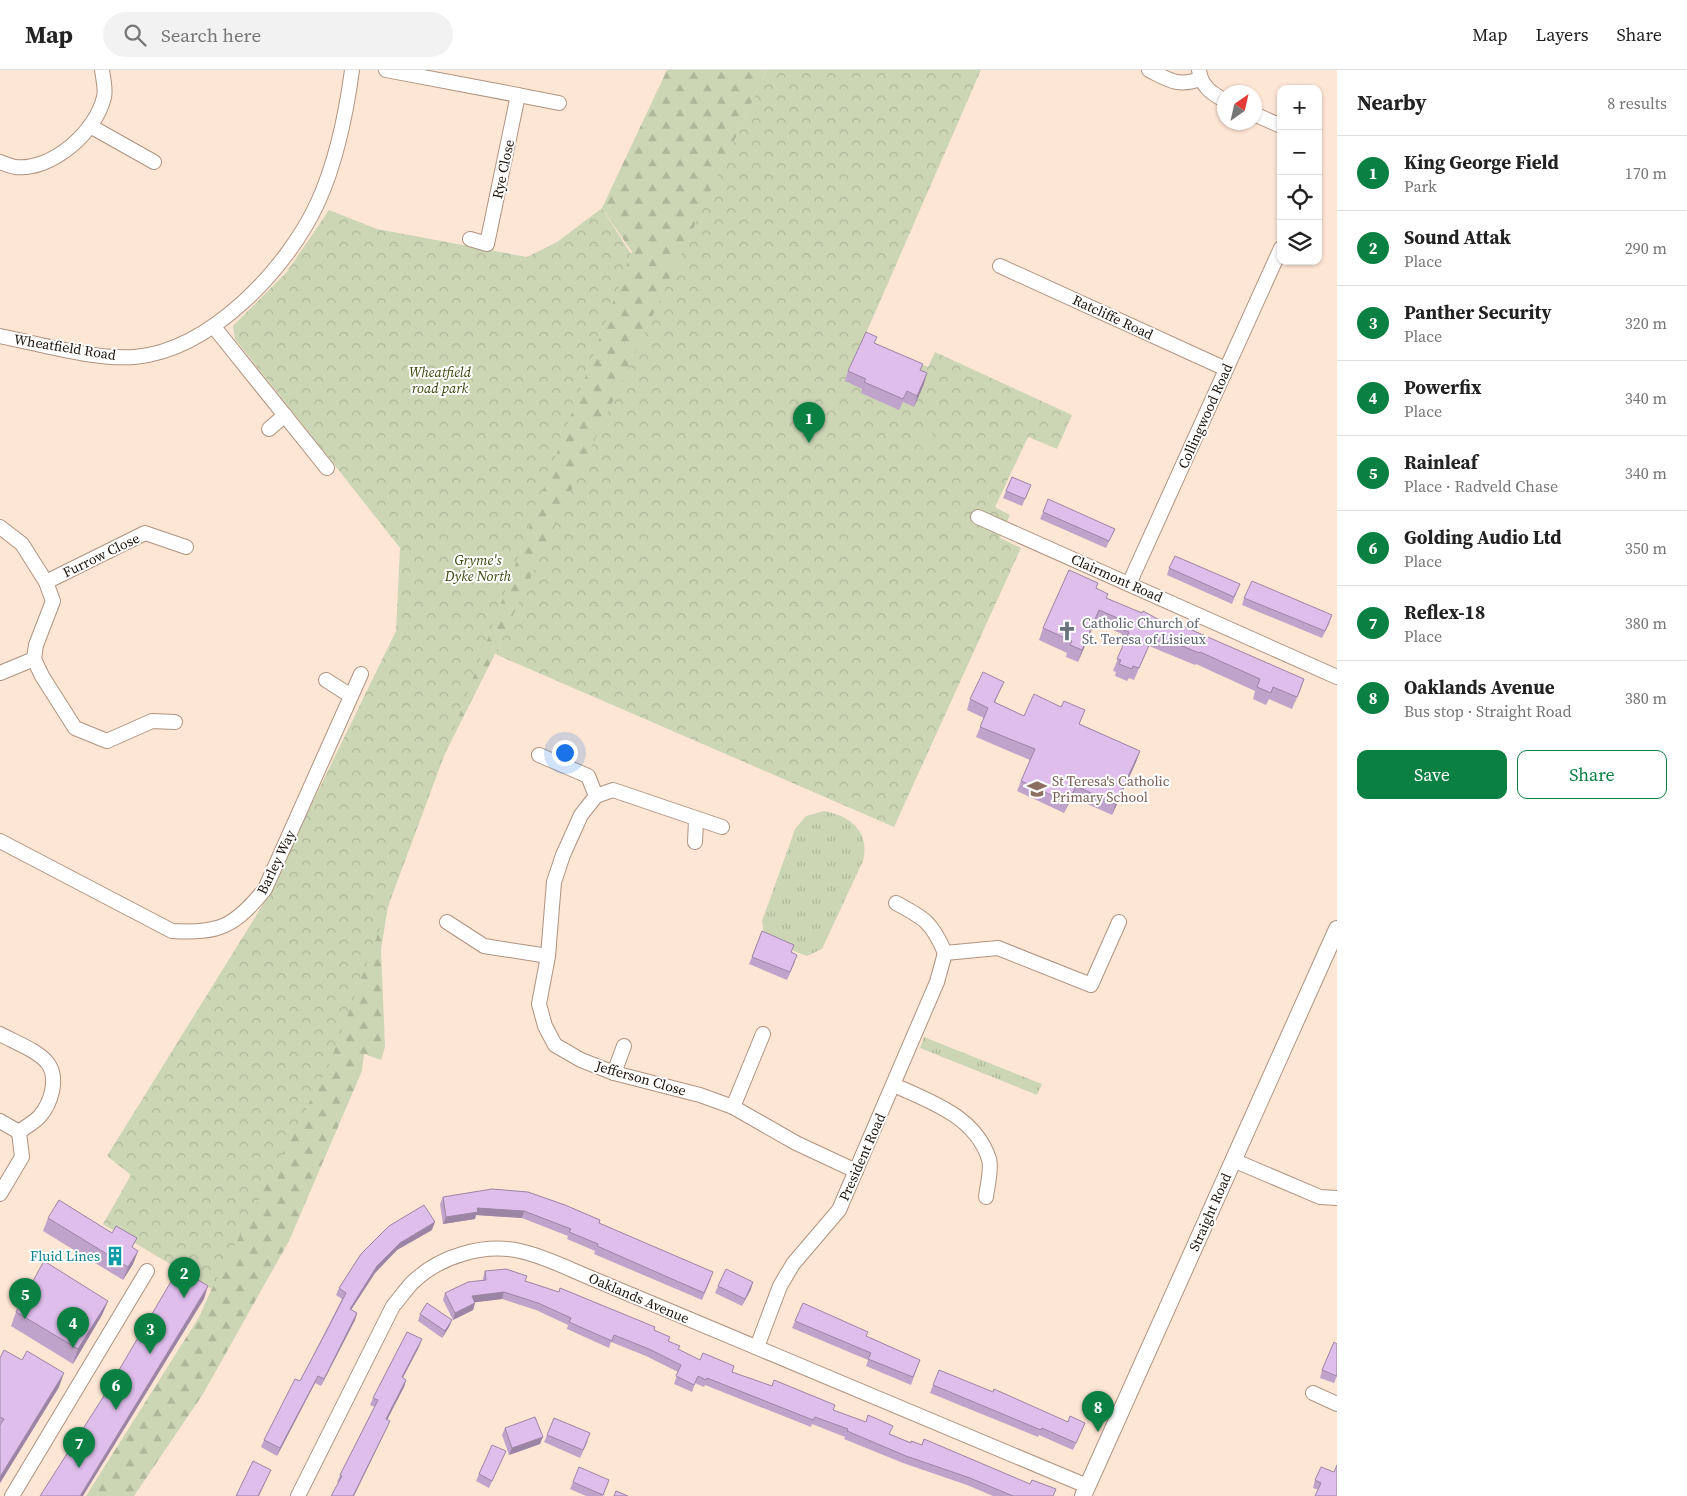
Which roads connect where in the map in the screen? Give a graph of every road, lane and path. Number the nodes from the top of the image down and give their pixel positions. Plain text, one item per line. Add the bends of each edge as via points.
1 (102, 70) edge
2 (352, 70) edge
3 (386, 70) edge
4 (1149, 70) edge
5 (1200, 75) edge
6 (518, 95) junction
7 (1217, 96) edge
8 (558, 103) dead end
9 (1262, 118) edge
10 (1277, 124) edge
11 (90, 126) junction
12 (0, 162) edge
13 (154, 162) dead end
14 (470, 239) dead end
15 (1277, 257) edge
16 (1000, 266) dead end
17 (214, 327) junction
18 (0, 336) edge
19 (1226, 369) junction
20 (285, 415) junction
21 (269, 429) dead end
22 (327, 468) dead end
23 (978, 517) dead end
24 (0, 527) edge
25 (186, 547) dead end
26 (46, 582) junction
27 (1129, 584) junction
28 (34, 659) junction
29 (0, 673) edge
30 (361, 674) dead end
31 (1337, 677) edge
32 (326, 680) dead end
33 (351, 696) junction
34 (174, 722) dead end
35 (539, 755) dead end
36 (596, 796) junction
37 (696, 820) junction
38 (722, 828) dead end
39 (0, 841) edge
40 (695, 842) dead end
41 (896, 903) dead end
42 (447, 922) dead end
43 (1119, 922) dead end
44 (1337, 929) edge
45 (945, 953) junction
46 (548, 956) junction
47 (0, 1034) edge
48 (763, 1034) dead end
49 (624, 1046) dead end
50 (614, 1073) junction
51 (894, 1085) junction
52 (734, 1107) junction
53 (0, 1121) edge
54 (19, 1132) junction
55 (1233, 1160) junction
56 (856, 1171) junction
57 (0, 1194) edge
58 (986, 1197) dead end
59 (1337, 1198) edge
60 (146, 1271) dead end
61 (757, 1347) junction
62 (1313, 1394) dead end
63 (1337, 1404) edge
64 (1085, 1491) edge
65 (12, 1496) edge
66 (298, 1496) edge

1 - 11 street via 105,96
2 - 17 street, Wheatfield Road via 335,158 318,202 291,248 260,285
3 - 6 street
4 - 5 street via 1172,82 1186,84
5 - 7 street via 1209,92
6 - 8 street
6 - 14 street, Rye Close via 487,244
9 - 10 street
11 - 12 street via 67,150 40,164 15,167
11 - 13 street
15 - 19 street, Collingwood Road
16 - 19 street, Ratcliffe Road
17 - 18 street, Wheatfield Road via 170,348 134,357 95,355
17 - 20 street
19 - 27 street, Collingwood Road
20 - 21 street
20 - 22 street
23 - 27 street, Clairmont Road
24 - 26 street via 22,544
25 - 26 street, Furrow Close via 145,533
26 - 28 street via 53,600
27 - 31 street, Clairmont Road
28 - 29 street
28 - 34 street via 75,728 107,741 152,721
30 - 33 street, Barley Way
32 - 33 street
33 - 39 street, Barley Way via 266,890 247,912 224,927 193,932 172,931
35 - 36 street via 588,776
36 - 37 street via 613,790
36 - 46 street, Jefferson Close via 581,815 554,882
37 - 38 street
37 - 40 street
41 - 45 street via 923,918 937,934
42 - 46 street via 484,946
43 - 45 street via 1091,985 998,948
44 - 55 street, Straight Road
45 - 51 street, President Road via 937,982
46 - 50 street, Jefferson Close via 539,1004 555,1046
47 - 54 street via 34,1052 48,1064 53,1078 49,1100 40,1116
48 - 52 street
49 - 50 street
50 - 52 street, Jefferson Close
51 - 56 street, President Road
51 - 58 street via 946,1109 966,1123 989,1160
52 - 56 street, Jefferson Close via 796,1143
53 - 54 street
54 - 57 street via 22,1157
55 - 59 street via 1320,1197
55 - 64 street, Straight Road
56 - 61 street, President Road via 839,1210 793,1264 780,1286
60 - 65 street
61 - 64 street, Oaklands Avenue
61 - 66 street, Oaklands Avenue via 521,1251 493,1248 465,1253 438,1264 414,1281 393,1306
62 - 63 street

